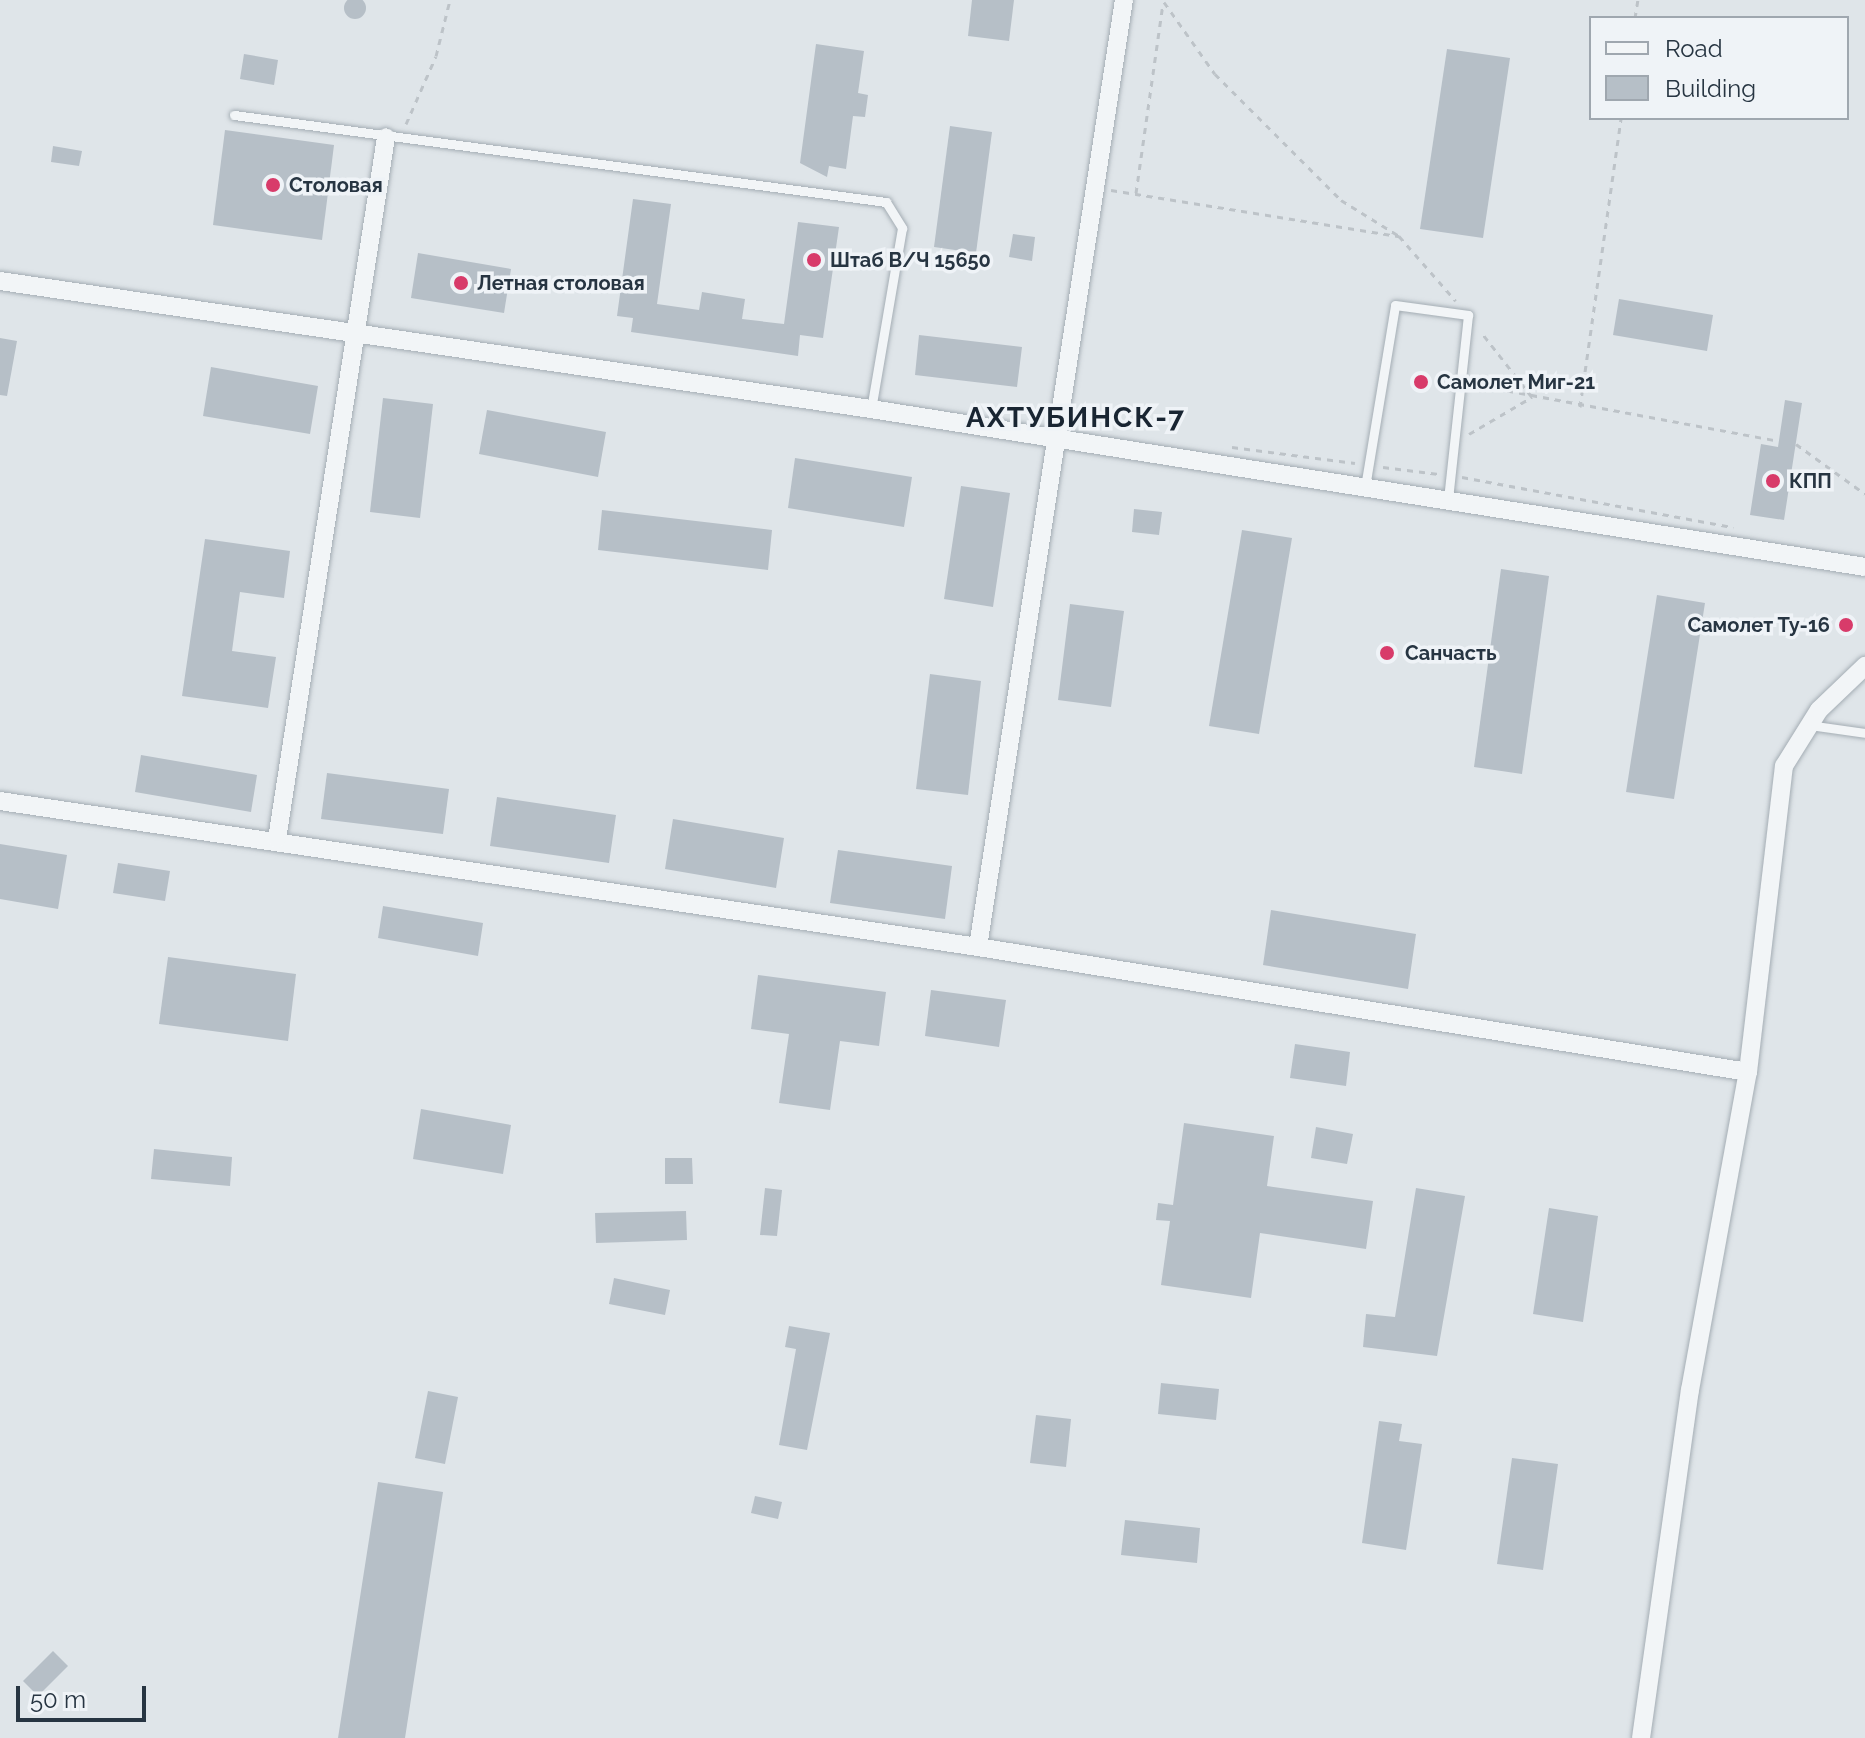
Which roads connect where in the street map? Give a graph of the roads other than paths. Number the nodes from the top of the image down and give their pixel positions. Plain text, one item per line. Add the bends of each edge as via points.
1 (1124, 0) edge
2 (234, 115) dead end
3 (393, 138) junction
4 (0, 281) edge
5 (355, 335) junction
6 (871, 409) junction
7 (1054, 437) junction
8 (1365, 487) junction
9 (1448, 500) junction
10 (1865, 567) edge
11 (1864, 669) edge
12 (1807, 724) junction
13 (1865, 733) edge
14 (0, 801) edge
15 (277, 839) junction
16 (978, 947) junction
17 (1748, 1072) junction
18 (1641, 1738) edge

1 - 7 street
2 - 3 lane
3 - 5 street
3 - 6 lane via 886,202 902,228
4 - 5 street
5 - 6 street
5 - 15 street
6 - 7 street
7 - 8 street
7 - 16 street
8 - 9 street
8 - 9 lane via 1395,305 1468,315
9 - 10 street
11 - 12 street
12 - 13 lane
12 - 17 street via 1784,766
14 - 15 street
15 - 16 street
16 - 17 street
17 - 18 street via 1692,1376

